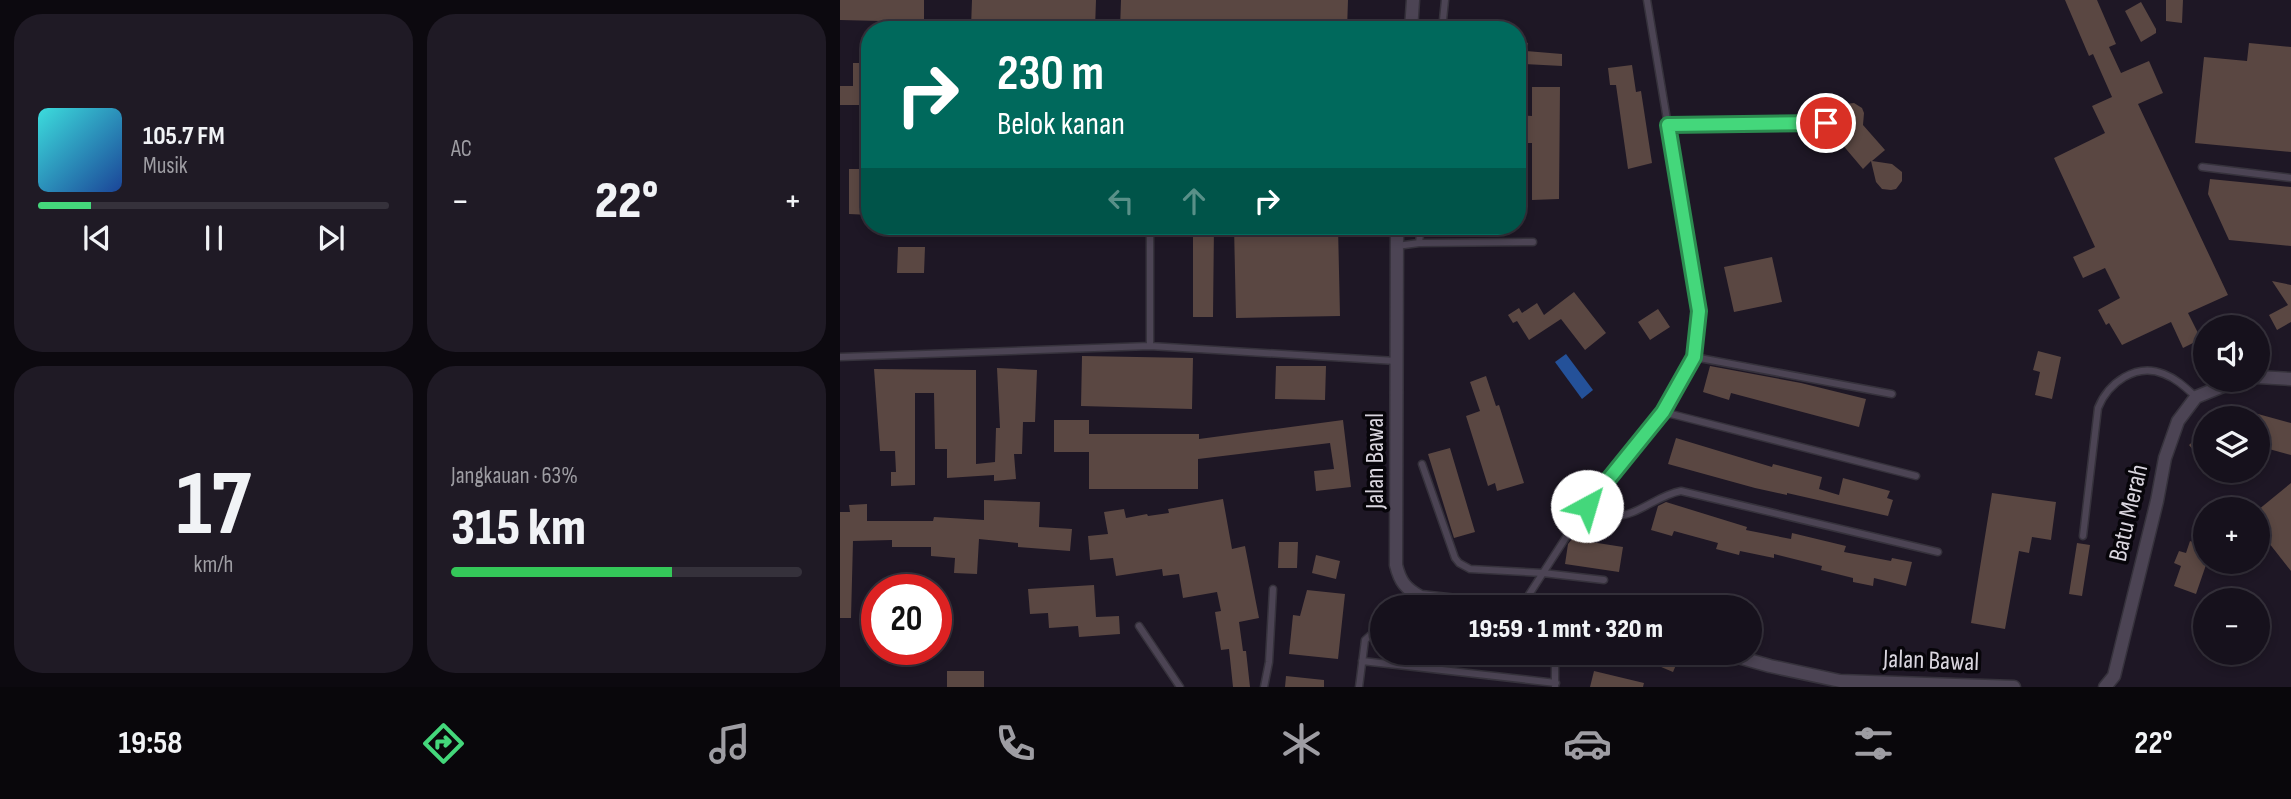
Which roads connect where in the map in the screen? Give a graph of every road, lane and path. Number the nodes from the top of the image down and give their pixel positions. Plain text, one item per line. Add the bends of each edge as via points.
1 (1413, 0) edge
2 (1445, 0) edge
3 (1647, 0) edge
4 (1412, 21) edge
5 (1443, 21) edge
6 (1826, 123) dead end
7 (1668, 125) junction
8 (2202, 167) dead end
9 (2291, 178) edge
10 (1150, 235) edge
11 (1397, 235) edge
12 (1420, 235) edge
13 (1532, 242) dead end
14 (1419, 243) junction
15 (1397, 246) junction
16 (1150, 346) junction
17 (840, 357) edge
18 (1694, 357) junction
19 (1398, 361) junction
20 (2270, 378) edge
21 (2291, 379) edge
22 (2208, 392) edge
23 (1892, 394) dead end
24 (2196, 397) junction
25 (1663, 412) junction
26 (1422, 464) dead end
27 (1916, 475) dead end
28 (1587, 506) junction
29 (2083, 536) dead end
30 (1938, 552) dead end
31 (1543, 573) junction
32 (1604, 580) dead end
33 (1273, 589) dead end
34 (1417, 595) edge
35 (1529, 595) edge
36 (1139, 626) dead end
37 (1370, 634) edge
38 (1362, 661) junction
39 (1762, 664) edge
40 (1556, 665) edge
41 (1556, 685) edge
42 (1180, 687) edge
43 (1264, 687) edge
44 (1359, 687) edge
45 (2014, 687) edge
46 (2105, 687) edge

1 - 4 street
2 - 5 lane
3 - 7 lane
6 - 7 lane
7 - 18 lane via 1699,311
8 - 9 lane
10 - 16 lane
11 - 15 street, Jalan Bawal
12 - 14 lane
13 - 14 lane
14 - 15 lane
15 - 19 street, Jalan Bawal
16 - 17 lane
16 - 19 lane
18 - 23 lane
18 - 25 lane
19 - 34 street, Jalan Bawal via 1396,565 1399,579
20 - 21 street
22 - 24 street
24 - 29 lane via 2162,373 2142,371 2113,383 2098,408
24 - 46 street, Batu Merah via 2178,421 2165,458 2114,676
25 - 27 lane
25 - 28 lane
26 - 31 lane via 1459,563 1470,569
28 - 30 lane via 1620,515 1681,491
28 - 31 lane
31 - 32 lane
31 - 35 lane
33 - 43 lane
36 - 42 lane
37 - 38 lane
38 - 41 lane
38 - 44 lane
39 - 45 street, Jalan Bawal via 1840,681
40 - 41 lane

